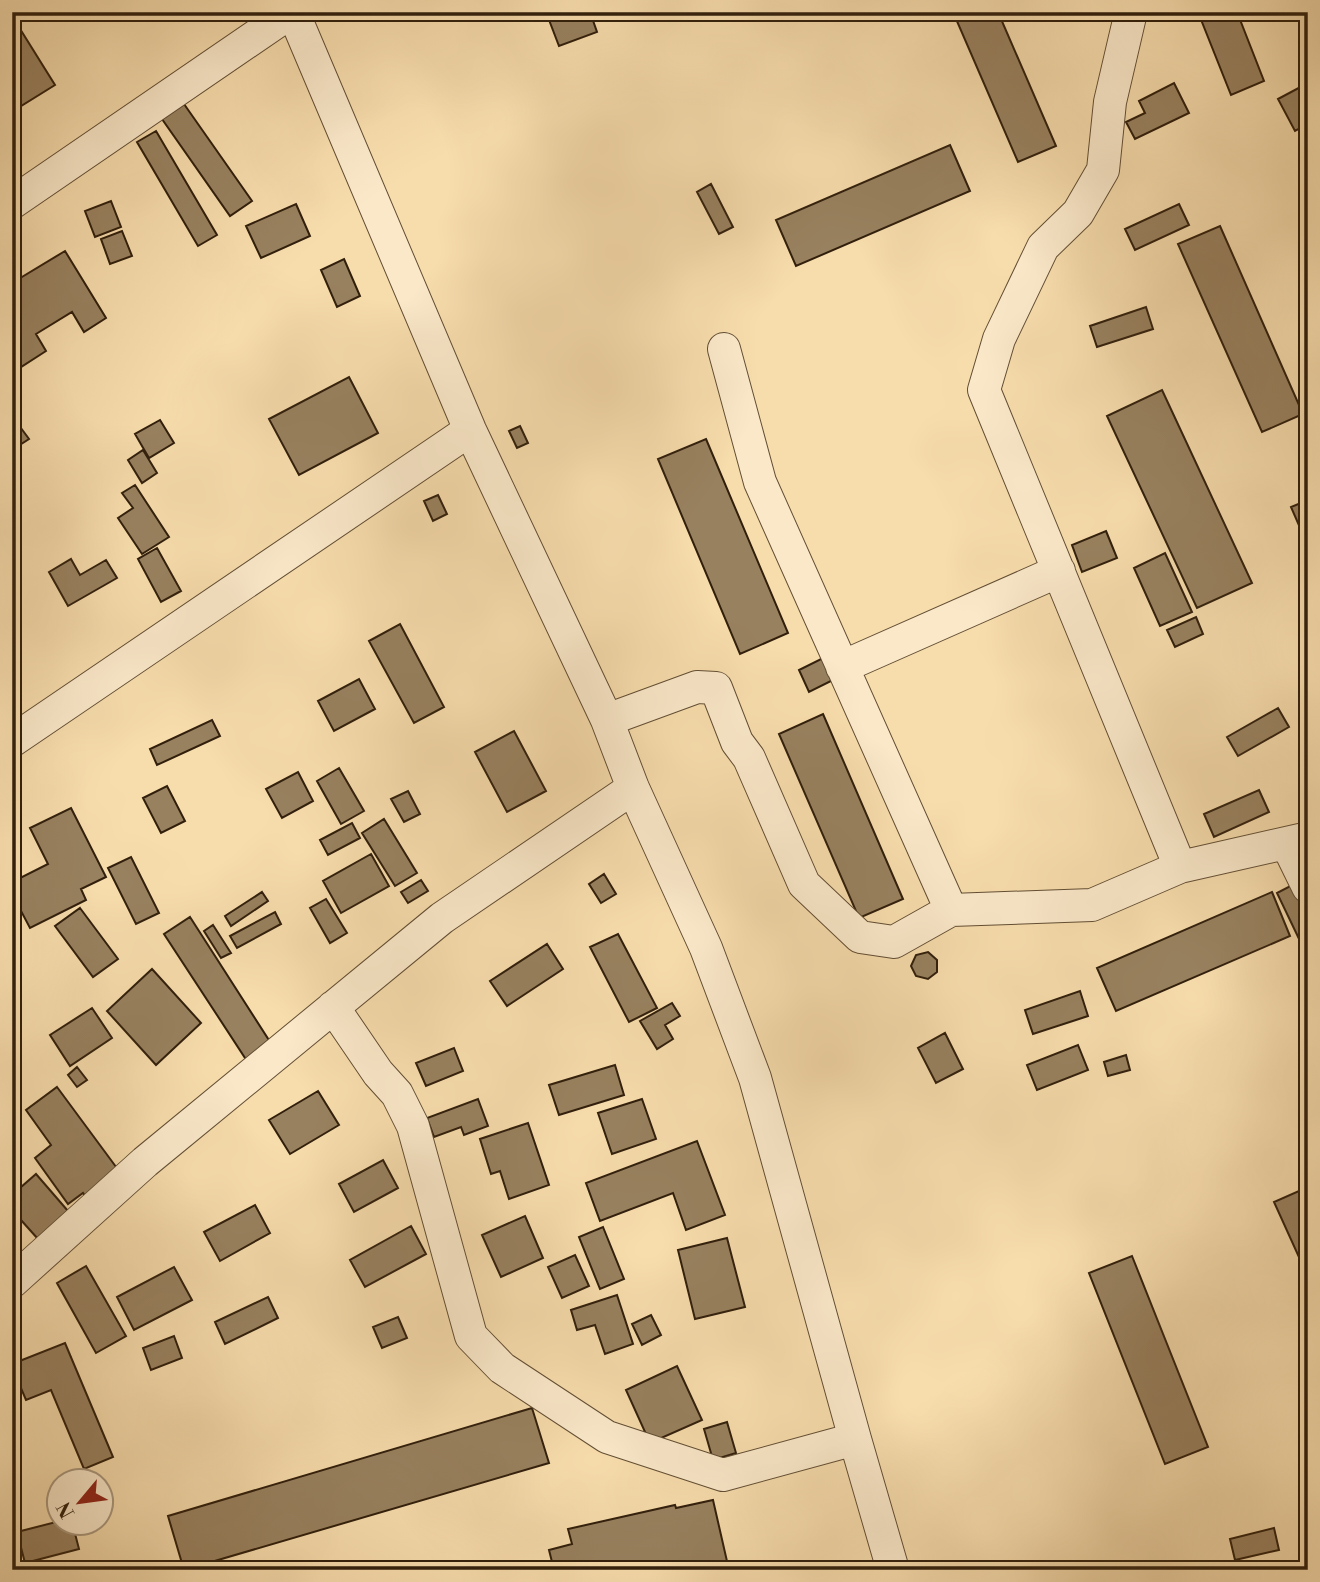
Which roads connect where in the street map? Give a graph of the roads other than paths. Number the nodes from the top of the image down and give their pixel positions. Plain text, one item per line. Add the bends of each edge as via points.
1 (292, 12) edge
2 (1131, 12) edge
3 (12, 203) edge
4 (724, 349) dead end
5 (470, 430) junction
6 (1059, 571) junction
7 (842, 667) junction
8 (607, 720) junction
9 (12, 741) edge
10 (633, 788) junction
11 (1298, 841) edge
12 (1180, 867) junction
13 (1308, 887) edge
14 (951, 910) junction
15 (334, 1007) junction
16 (12, 1282) edge
17 (855, 1439) junction
18 (893, 1570) edge

1 - 3 street
1 - 5 street
2 - 6 street via 1110,102 1104,170 1078,213 1043,247 999,339 985,390
4 - 7 street via 760,482
5 - 8 street
5 - 9 street
6 - 7 street
6 - 12 street
7 - 14 street
8 - 10 street
8 - 14 street via 697,687 716,688 804,884 860,937 894,942
10 - 15 street via 442,918
10 - 17 street via 706,948 755,1078
11 - 12 street
11 - 13 street
12 - 14 street via 1093,905
15 - 16 street via 145,1162
15 - 17 street via 397,1094 413,1126 471,1336 502,1368 607,1437 723,1475
17 - 18 street

